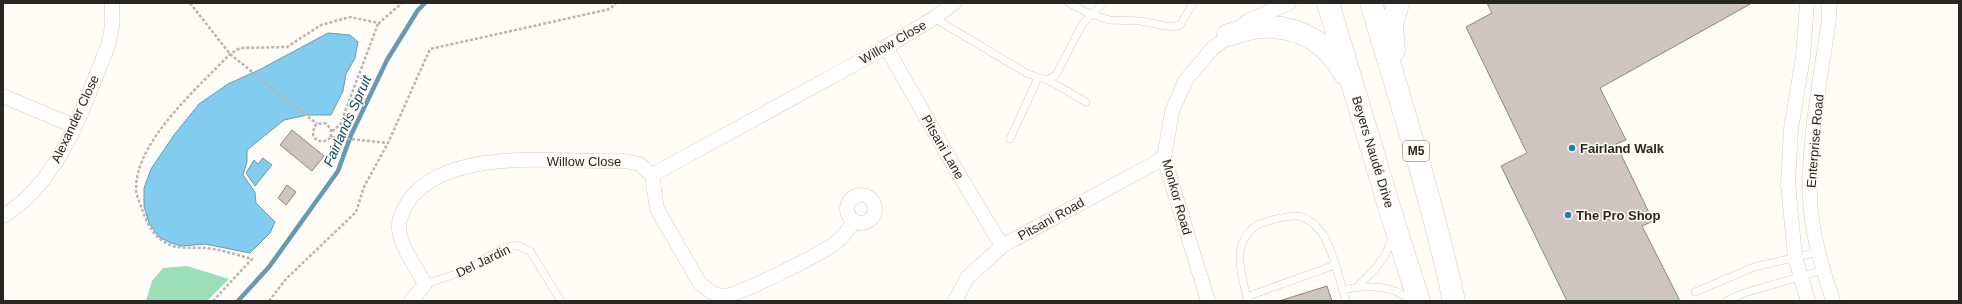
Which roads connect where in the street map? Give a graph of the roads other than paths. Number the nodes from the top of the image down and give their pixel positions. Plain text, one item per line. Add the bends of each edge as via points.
1 (112, 3) edge
2 (954, 3) edge
3 (1069, 3) edge
4 (1103, 3) edge
5 (1193, 3) edge
6 (1289, 3) edge
7 (1328, 3) edge
8 (1371, 3) edge
9 (1398, 3) edge
10 (1807, 3) edge
11 (1829, 3) edge
12 (1090, 14) junction
13 (934, 18) junction
14 (1228, 34) junction
15 (886, 47) junction
16 (1038, 78) junction
17 (1048, 80) junction
18 (1354, 91) junction
19 (3, 96) edge
20 (1086, 102) dead end
21 (74, 126) junction
22 (1010, 139) dead end
23 (1416, 149) junction
24 (1164, 158) junction
25 (652, 175) junction
26 (3, 216) edge
27 (854, 221) dead end
28 (1395, 226) junction
29 (1002, 246) junction
30 (1818, 252) junction
31 (1795, 257) junction
32 (1335, 265) junction
33 (1823, 270) junction
34 (1800, 277) junction
35 (425, 284) junction
36 (1357, 287) junction
37 (1343, 290) junction
38 (1695, 292) dead end
39 (1247, 299) edge
40 (412, 301) edge
41 (561, 301) edge
42 (955, 301) edge
43 (1208, 301) edge
44 (1346, 301) edge
45 (1410, 301) edge
46 (1419, 301) edge
47 (1454, 301) edge
48 (1726, 301) edge
49 (1808, 301) edge
50 (1833, 301) edge

1 - 21 street, Alexander Close via 112,28 108,46
2 - 13 street, Willow Close
3 - 12 lane
4 - 12 lane
5 - 12 lane via 1183,21 1176,27 1141,21 1110,20
6 - 14 street, Monkor Road via 1248,21
7 - 18 main road, Beyers Naudé Drive
8 - 23 main road, M5
9 - 23 main road via 1392,25 1394,53
10 - 31 street, Enterprise Road via 1791,129 1788,183
11 - 30 street, Enterprise Road via 1812,148 1810,198
12 - 17 lane via 1056,75
13 - 15 street, Willow Close
13 - 16 lane
14 - 18 main road via 1260,27 1287,27 1300,31 1331,55 1342,68
14 - 24 street, Monkor Road via 1185,81 1172,112
15 - 25 street, Willow Close
15 - 29 street, Pitsani Lane via 954,168
16 - 17 lane
16 - 22 lane
17 - 20 lane
18 - 28 main road, Beyers Naudé Drive
19 - 21 street
21 - 26 street, Alexander Close via 46,177 28,197
23 - 47 main road, M5 via 1440,235
24 - 29 street, Pitsani Road
24 - 43 street, Monkor Road
25 - 27 street via 658,209 700,282 706,290 715,295 734,295 832,246 847,233
25 - 35 street, Willow Close via 639,164 624,161 498,161 469,165 445,173 414,194 400,216 402,241
28 - 36 lane via 1384,258
28 - 46 main road, Beyers Naudé Drive
29 - 42 street, Pitsani Road via 967,278
30 - 31 lane
30 - 33 street, Enterprise Road
31 - 34 street, Enterprise Road
31 - 38 lane via 1754,267
32 - 37 lane
32 - 39 lane
32 - 39 lane via 1322,233 1310,221 1298,216 1257,225 1241,245 1241,278
33 - 34 lane
33 - 50 street, Enterprise Road
34 - 48 lane via 1744,293
34 - 49 street, Enterprise Road
35 - 40 street
35 - 41 lane, Del Jardin via 465,271 501,249 516,245 530,251
36 - 37 lane
36 - 45 lane via 1392,290 1405,295
37 - 44 lane

